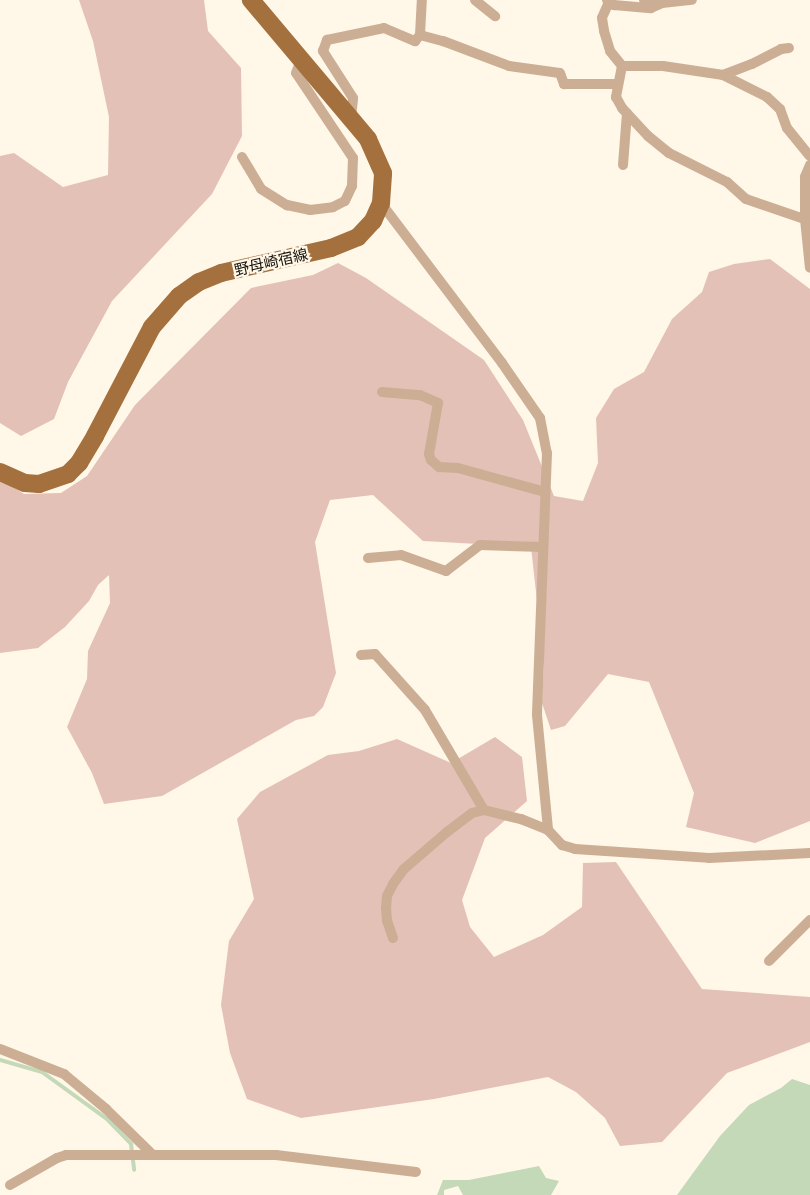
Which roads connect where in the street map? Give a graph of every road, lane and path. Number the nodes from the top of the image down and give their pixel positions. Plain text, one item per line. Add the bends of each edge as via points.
1 (251, 0) edge
2 (423, 0) edge
3 (475, 0) edge
4 (644, 0) edge
5 (692, 0) edge
6 (608, 1) edge
7 (662, 3) junction
8 (495, 16) dead end
9 (420, 35) junction
10 (789, 48) dead end
11 (301, 60) junction
12 (622, 66) junction
13 (723, 75) junction
14 (618, 84) junction
15 (627, 114) junction
16 (351, 118) junction
17 (810, 156) edge
18 (242, 157) dead end
19 (623, 165) dead end
20 (810, 165) edge
21 (381, 203) junction
22 (807, 220) edge
23 (810, 268) edge
24 (382, 392) dead end
25 (0, 472) edge
26 (545, 492) junction
27 (543, 547) junction
28 (368, 558) dead end
29 (361, 654) dead end
30 (484, 810) junction
31 (548, 830) junction
32 (810, 845) edge
33 (794, 852) junction
34 (810, 853) edge
35 (810, 920) edge
36 (393, 938) dead end
37 (769, 961) dead end
38 (0, 1049) edge
39 (152, 1154) junction
40 (416, 1172) dead end
41 (10, 1185) dead end

1 - 11 main road, 野母崎宿線
2 - 9 street
3 - 8 street
4 - 7 street
5 - 7 street
6 - 7 street via 651,8
6 - 12 street via 602,18 604,31 610,51
9 - 14 street via 509,66 560,73 564,84
9 - 16 street via 415,41 384,28 327,40 323,51 353,98
10 - 13 street
11 - 16 main road, 野母崎宿線
11 - 18 street via 296,73 353,158 352,186 345,201 310,210 287,206 261,189
12 - 13 street via 663,66
12 - 14 street
13 - 17 street via 767,97 780,109 787,128
14 - 15 street via 616,97
15 - 19 street
15 - 22 street via 669,153 727,182 746,199
16 - 21 main road, 野母崎宿線 via 380,162
20 - 22 street via 806,177
21 - 25 main road, 野母崎宿線 via 366,230 345,243 220,273 179,296 152,327 80,463 68,474 39,484 25,483
21 - 26 street via 540,418 547,453
22 - 23 street
24 - 26 street via 420,395 438,403 429,454 440,467 458,468
26 - 27 street
27 - 28 street via 480,545 446,571 400,555
27 - 31 street via 537,715
29 - 30 street via 375,654 425,710
30 - 31 street
30 - 36 street via 472,813 447,832 404,869 393,884 386,908
31 - 33 street via 562,844 575,849 709,858
32 - 33 street
33 - 34 street
35 - 37 street
38 - 39 street via 64,1074
39 - 40 street via 276,1155
39 - 41 street via 66,1155

